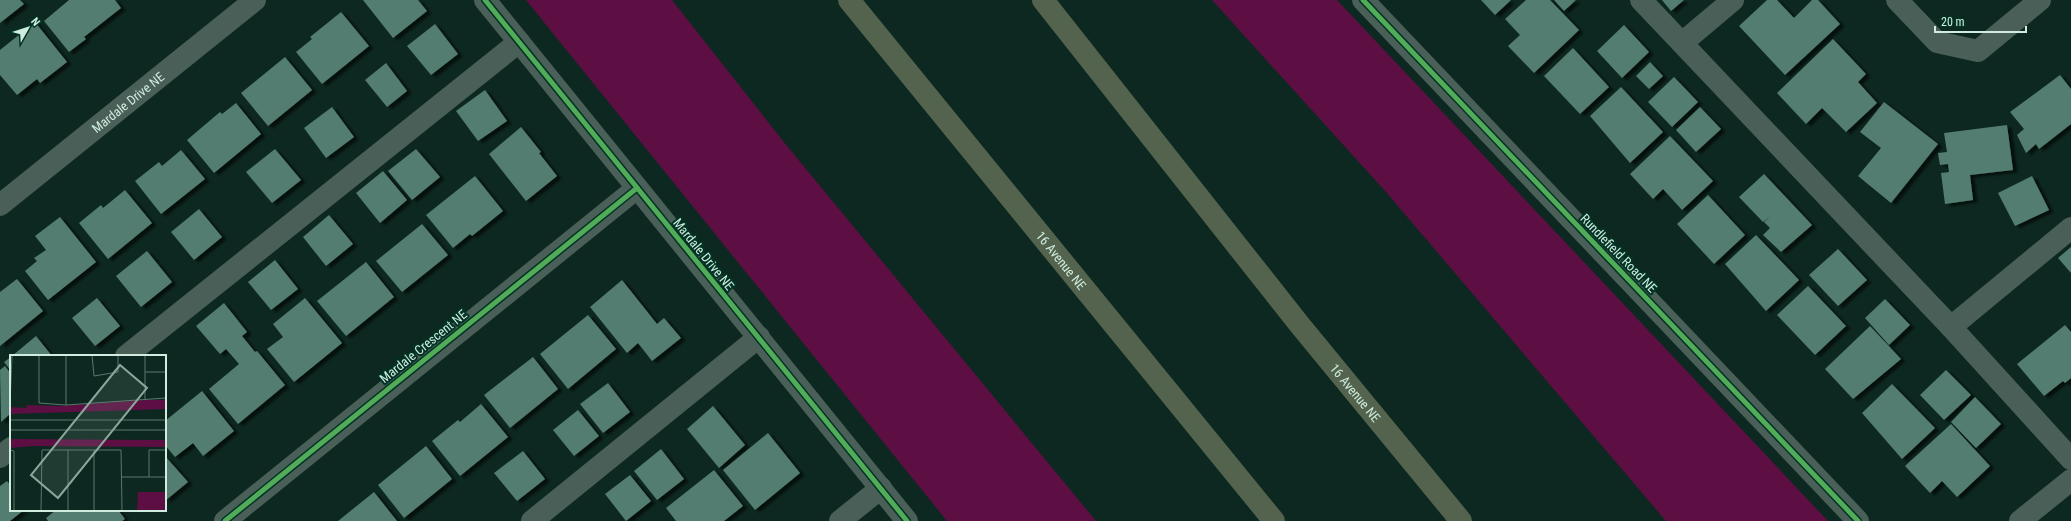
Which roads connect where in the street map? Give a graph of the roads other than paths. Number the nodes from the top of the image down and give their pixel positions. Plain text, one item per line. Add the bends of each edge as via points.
1 (255, 0) edge
2 (484, 0) edge
3 (849, 0) edge
4 (1043, 0) edge
5 (1363, 0) edge
6 (1641, 0) edge
7 (1733, 0) edge
8 (1897, 0) edge
9 (2040, 0) edge
10 (519, 42) junction
11 (1682, 43) junction
12 (637, 188) junction
13 (0, 205) edge
14 (2071, 228) edge
15 (1950, 327) junction
16 (759, 338) junction
17 (127, 355) edge
18 (10, 449) edge
19 (0, 457) edge
20 (2071, 459) edge
21 (2071, 480) edge
22 (881, 488) junction
23 (225, 521) edge
24 (532, 521) edge
25 (840, 521) edge
26 (907, 521) edge
27 (1274, 521) edge
28 (1461, 521) edge
29 (1858, 521) edge
30 (2020, 521) edge

1 - 13 street, Mardale Drive NE
2 - 10 street, Mardale Drive NE
3 - 27 highway, 16 Avenue NE
4 - 28 highway, 16 Avenue NE via 1299,324
5 - 29 street, Rundlefield Road NE
6 - 11 street
7 - 11 street
8 - 9 street via 1937,42 1978,51
10 - 12 street, Mardale Drive NE
10 - 17 street
11 - 15 street
12 - 16 street, Mardale Drive NE
12 - 23 street, Mardale Crescent NE
14 - 15 street
15 - 20 street
16 - 22 street, Mardale Drive NE
16 - 24 street
18 - 19 street
21 - 30 street
22 - 25 street
22 - 26 street, Mardale Drive NE

